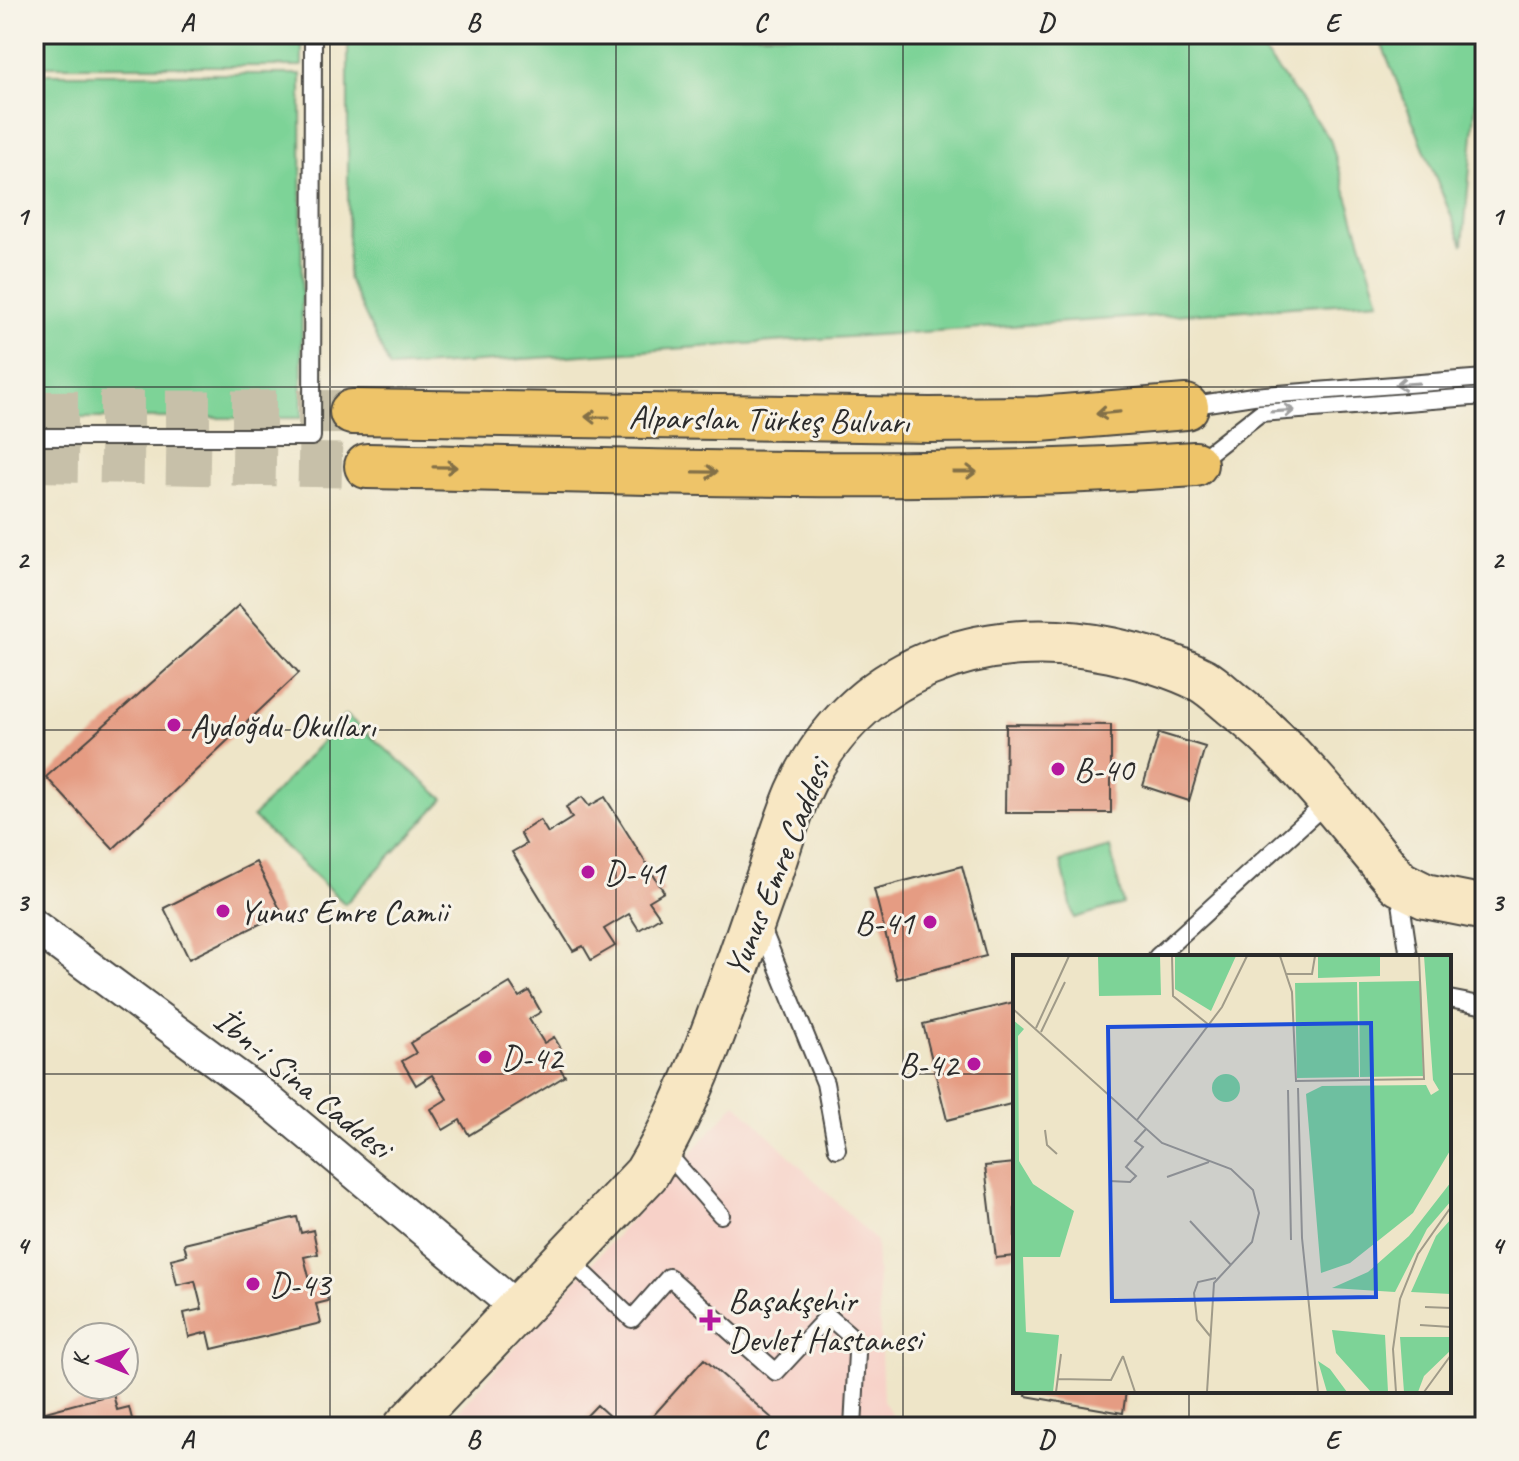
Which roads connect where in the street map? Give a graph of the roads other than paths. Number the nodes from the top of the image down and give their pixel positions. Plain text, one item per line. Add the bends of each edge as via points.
1 (313, 34) edge
2 (1485, 378) edge
3 (1485, 396) edge
4 (1186, 407) joint
5 (352, 412) tunnel mouth
6 (34, 437) edge
7 (1195, 464) joint
8 (367, 466) tunnel mouth
9 (1329, 800) junction
10 (1399, 883) junction
11 (1485, 908) edge
12 (756, 913) junction
13 (34, 926) edge
14 (1159, 955) edge
15 (1409, 955) edge
16 (1451, 999) edge
17 (1485, 1006) edge
18 (662, 1148) junction
19 (837, 1149) dead end
20 (721, 1215) dead end
21 (567, 1258) junction
22 (517, 1308) junction
23 (406, 1427) edge
24 (853, 1427) edge

1 - 6 lane via 312,437
2 -> 4 lane via 1253,396
7 -> 3 lane via 1260,413
4 -> 5 main road, Alparslan Türkeş Bulvarı via 1040,419 930,420
8 -> 7 main road, Alparslan Türkeş Bulvarı via 846,473
9 - 10 street, Yunus Emre Caddesi
9 - 12 street, Yunus Emre Caddesi via 1265,729 1203,681 1151,658 1093,646 1001,643 913,669 867,700 828,740 799,792
9 - 14 lane
10 - 11 street, Yunus Emre Caddesi via 1425,896
10 - 15 lane
12 - 18 street, Yunus Emre Caddesi via 698,1073
12 - 19 lane via 825,1083
13 - 22 street, İbn-i Sina Caddesi via 262,1095
16 - 17 lane
18 - 20 lane
18 - 21 street, Yunus Emre Caddesi via 646,1174
21 - 22 street, Yunus Emre Caddesi
21 - 24 lane via 632,1319 669,1277 776,1372 828,1316 852,1337 857,1353
22 - 23 street, Yunus Emre Caddesi

